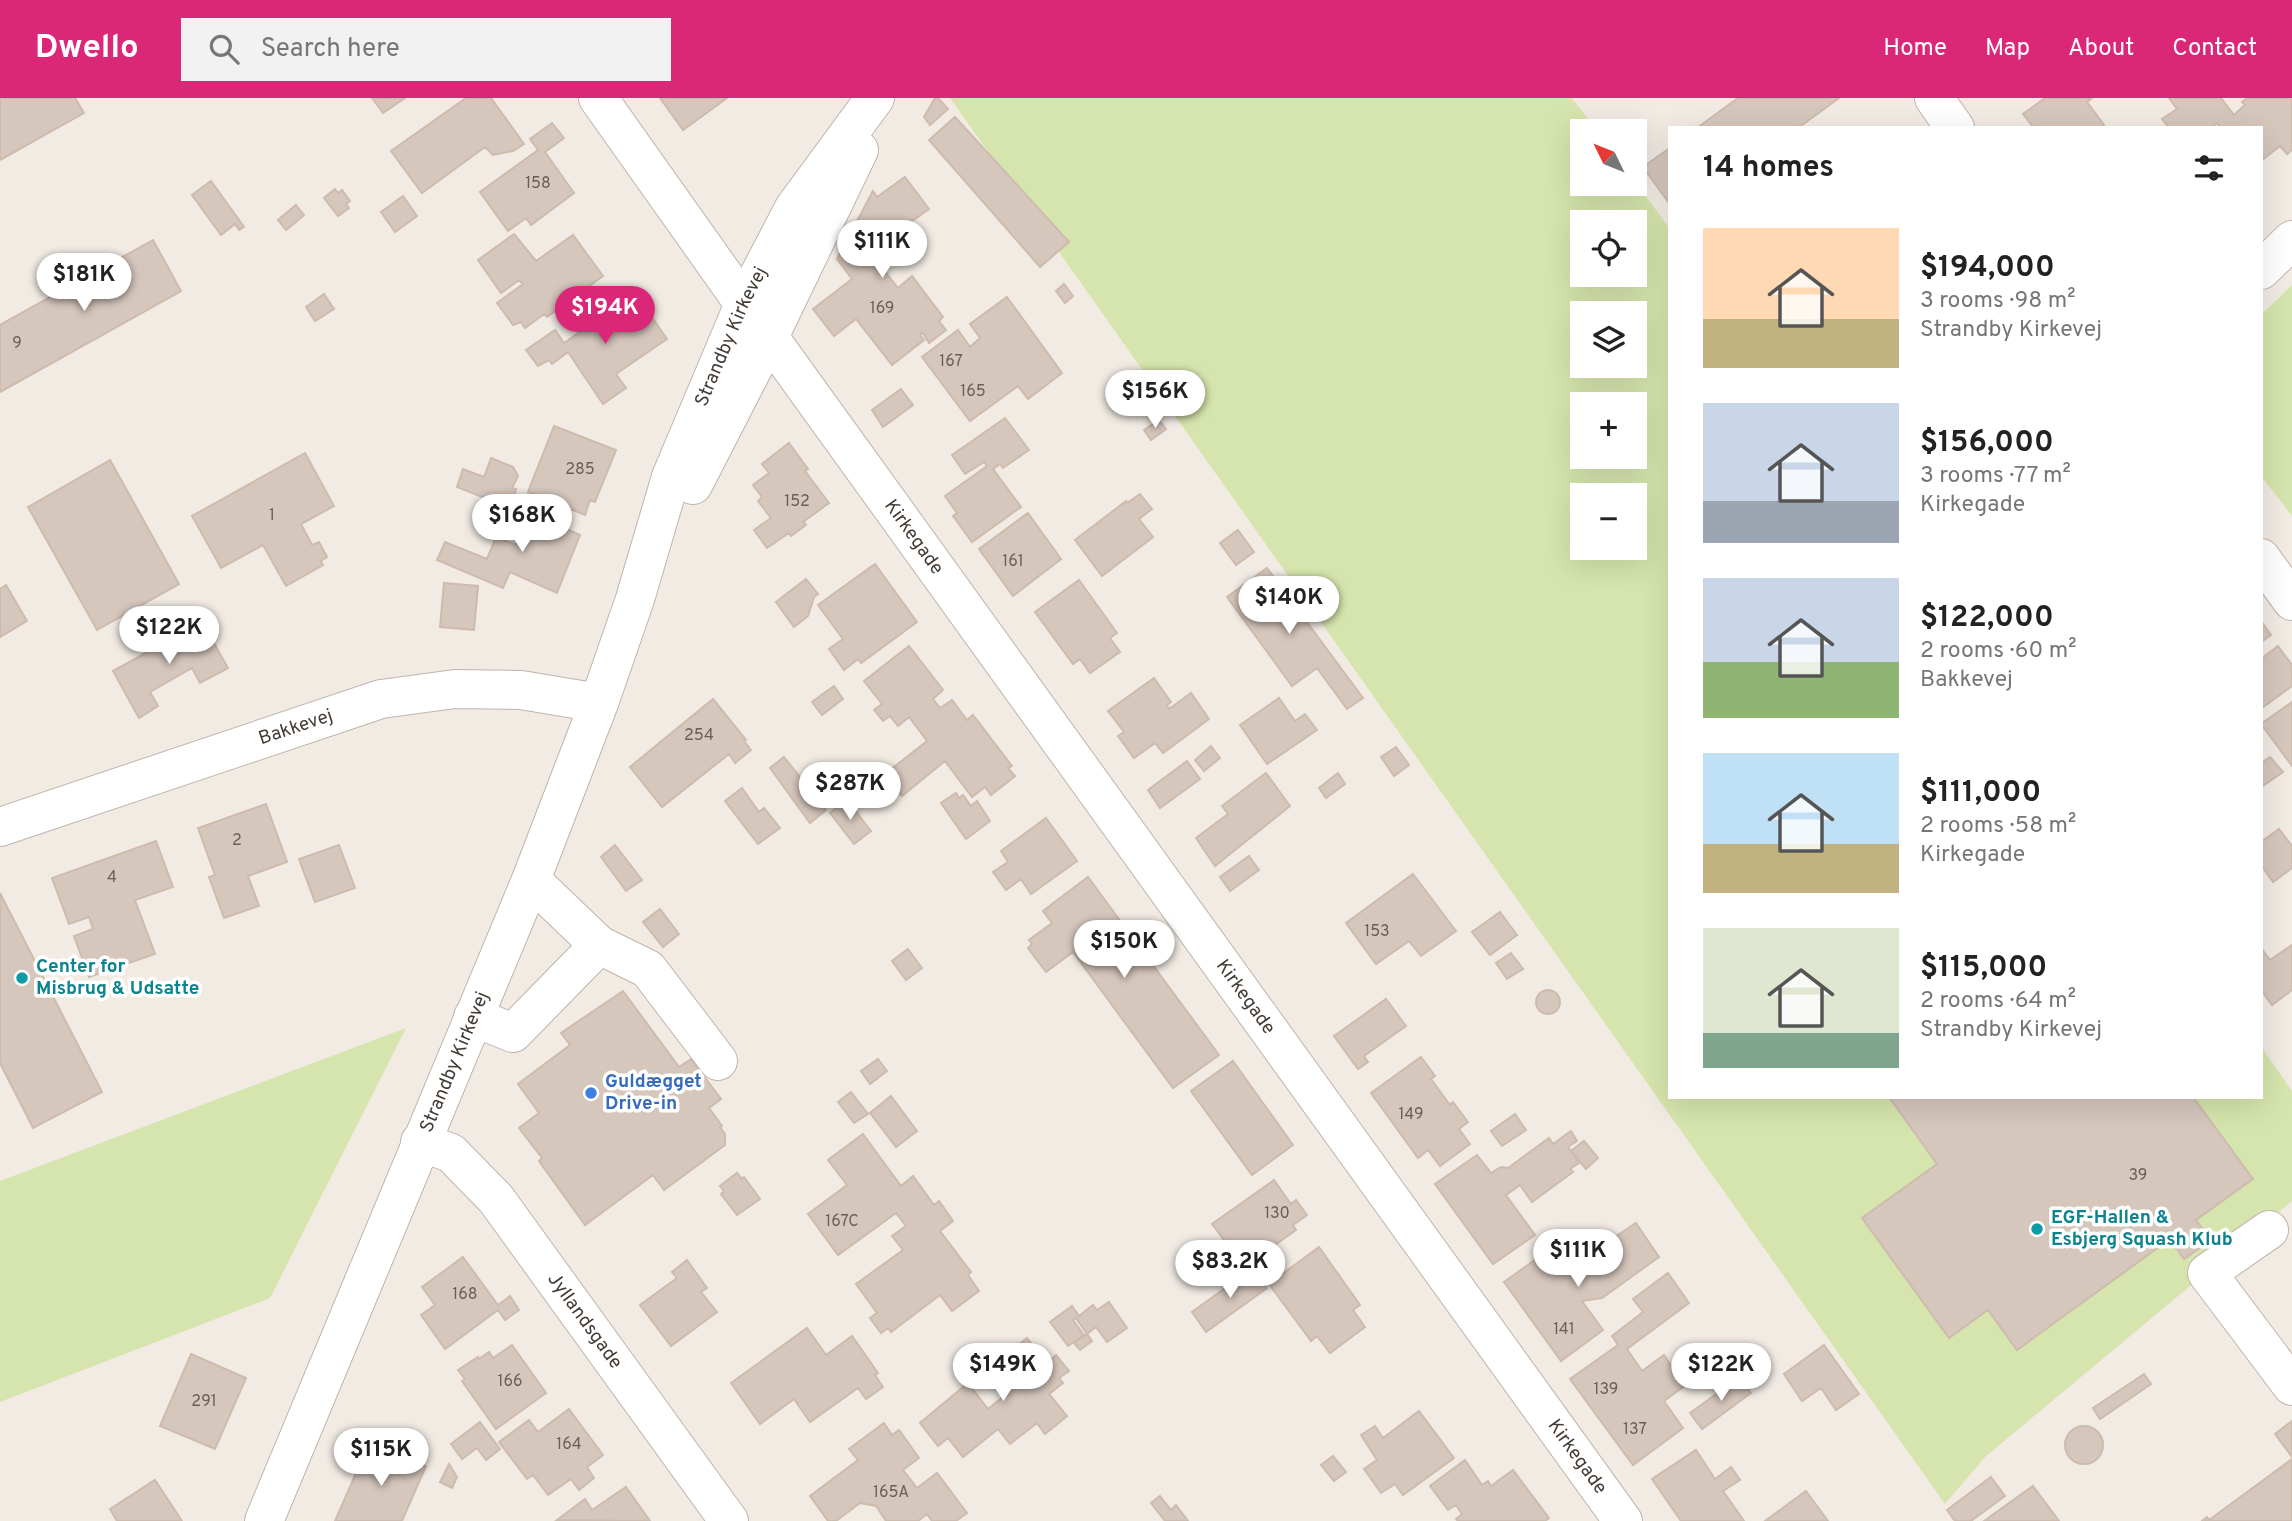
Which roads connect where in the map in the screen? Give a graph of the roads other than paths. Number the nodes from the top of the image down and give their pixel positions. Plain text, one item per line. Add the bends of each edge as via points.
1 (598, 98) edge
2 (874, 98) edge
3 (884, 98) edge
4 (1934, 98) edge
5 (1954, 126) edge
6 (2292, 240) edge
7 (2263, 268) edge
8 (744, 304) junction
9 (769, 337) junction
10 (2263, 561) edge
11 (635, 599) junction
12 (2292, 601) edge
13 (599, 703) junction
14 (1, 824) edge
15 (531, 880) junction
16 (599, 945) junction
17 (473, 1017) junction
18 (718, 1061) dead end
19 (420, 1142) junction
20 (2269, 1230) dead end
21 (2292, 1386) edge
22 (264, 1521) edge
23 (729, 1521) edge
24 (1623, 1521) edge

1 - 8 street
2 - 8 street, Strandby Kirkevej via 794,208
3 - 9 street, Strandby Kirkevej
4 - 5 street
6 - 7 street
8 - 11 street, Strandby Kirkevej via 671,477
9 - 11 street, Strandby Kirkevej
9 - 24 street, Kirkegade
10 - 12 street
11 - 13 street, Strandby Kirkevej
13 - 14 street, Bakkevej via 521,690 455,690 381,699
13 - 15 street, Strandby Kirkevej
15 - 16 street
15 - 17 street, Strandby Kirkevej
16 - 17 street via 513,1033
16 - 18 street via 648,969
17 - 19 street, Strandby Kirkevej
19 - 22 street, Strandby Kirkevej
19 - 23 street, Jyllandsgade via 451,1153 496,1199
20 - 21 street via 2207,1273

